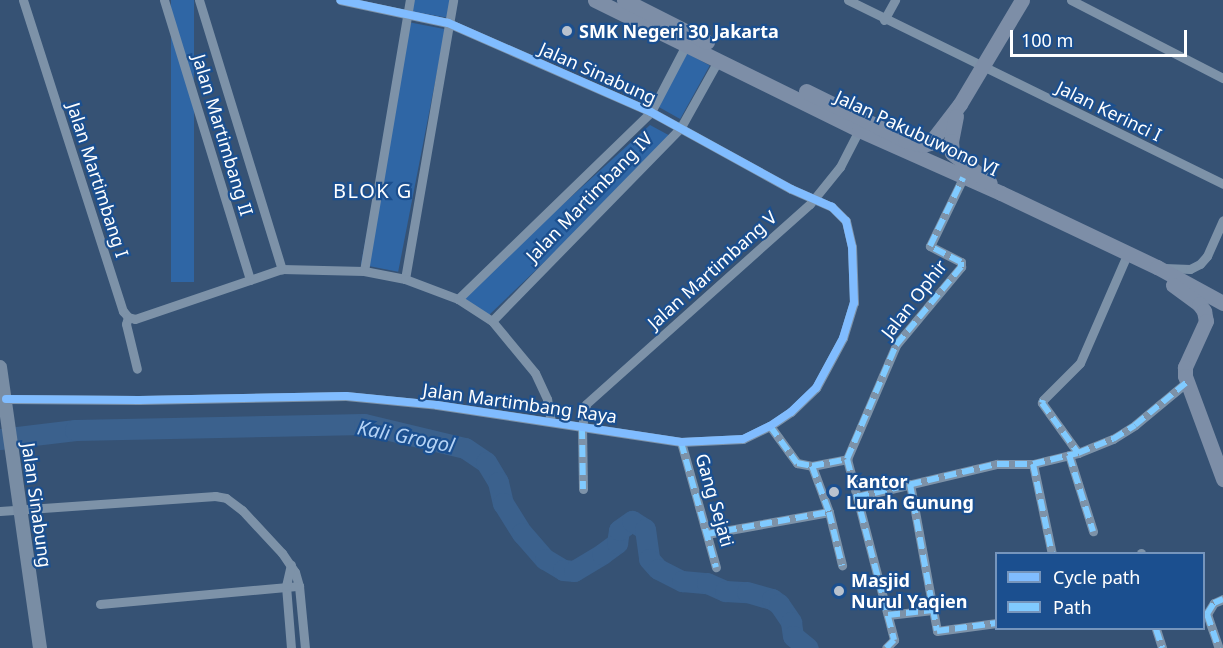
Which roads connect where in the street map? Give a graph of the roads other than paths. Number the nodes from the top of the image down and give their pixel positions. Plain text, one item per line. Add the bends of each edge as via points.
1 (23, 0) edge
2 (164, 0) edge
3 (199, 0) edge
4 (340, 0) edge
5 (410, 0) edge
6 (453, 0) edge
7 (595, 0) edge
8 (624, 0) edge
9 (848, 0) edge
10 (896, 0) edge
11 (1022, 0) edge
12 (1071, 0) edge
13 (408, 13) junction
14 (884, 20) junction
15 (448, 23) junction
16 (687, 43) junction
17 (719, 59) junction
18 (981, 67) junction
19 (1223, 78) edge
20 (960, 104) junction
21 (651, 112) junction
22 (681, 127) junction
23 (859, 130) junction
24 (963, 178) junction
25 (1223, 184) edge
26 (1002, 193) junction
27 (814, 199) junction
28 (832, 207) joint
29 (1223, 220) edge
30 (1127, 255) junction
31 (1156, 267) junction
32 (282, 269) junction
33 (364, 271) junction
34 (405, 279) junction
35 (250, 280) junction
36 (459, 299) junction
37 (1223, 303) edge
38 (128, 317) junction
39 (492, 321) junction
40 (0, 368) edge
41 (137, 369) dead end
42 (1187, 382) junction
43 (6, 399) junction
44 (551, 422) junction
45 (582, 426) junction
46 (770, 426) junction
47 (681, 442) junction
48 (1074, 454) junction
49 (847, 459) junction
50 (1033, 464) junction
51 (812, 466) junction
52 (1223, 478) edge
53 (910, 484) junction
54 (583, 489) dead end
55 (857, 497) junction
56 (19, 509) junction
57 (0, 511) edge
58 (829, 512) junction
59 (1093, 531) dead end
60 (707, 534) junction
61 (1052, 552) edge
62 (291, 565) junction
63 (842, 565) dead end
64 (716, 567) dead end
65 (286, 586) junction
66 (299, 586) junction
67 (1223, 599) edge
68 (100, 604) dead end
69 (933, 610) junction
70 (888, 615) junction
71 (1205, 615) edge
72 (995, 623) edge
73 (1156, 630) edge
74 (40, 648) edge
75 (291, 648) edge
76 (305, 648) edge
77 (886, 648) edge
78 (1162, 648) edge
79 (1219, 648) edge

1 - 38 street, Jalan Martimbang I
2 - 35 street, Jalan Martimbang II
3 - 32 street, Jalan Martimbang II
4 - 13 street, Jalan Sinabung
5 - 13 street
6 - 15 street
7 - 16 main road, Jalan Pakubuwono VI
8 - 20 main road, Jalan Pakubuwono VI via 914,143 930,142
9 - 14 street, Jalan Kerinci I
10 - 14 street
11 - 18 main road
12 - 19 street
13 - 15 street, Jalan Sinabung
13 - 33 street
14 - 18 street, Jalan Kerinci I
15 - 21 street, Jalan Sinabung
15 - 34 street
16 - 17 main road, Jalan Pakubuwono VI
16 - 21 street, Jalan Martimbang IV
17 - 22 street, Jalan Martimbang IV
17 - 23 main road, Jalan Pakubuwono VI
18 - 20 main road
18 - 25 street, Jalan Kerinci I
20 - 26 main road via 952,130 952,153
21 - 22 street, Jalan Sinabung
21 - 36 street, Jalan Martimbang IV
22 - 27 street, Jalan Sinabung
22 - 39 street, Jalan Martimbang IV
23 - 24 main road, Jalan Pakubuwono VI
23 - 27 street, Jalan Martimbang V via 840,167
24 - 26 main road, Jalan Pakubuwono VI
24 - 49 street, Jalan Ophir via 930,246 961,262 961,267 896,345
26 - 30 main road, Jalan Pakubuwono VI
27 - 28 street, Jalan Sinabung
27 - 45 street, Jalan Martimbang V via 586,404
28 - 46 street, Jalan Martimbang Raya via 846,222 852,247 854,303 825,375 791,412
29 - 31 street via 1200,264 1190,269
30 - 31 main road, Jalan Pakubuwono VI
30 - 48 street via 1080,363 1043,400
31 - 37 main road, Jalan Pakubuwono VI
31 - 42 main road via 1204,311 1206,321 1185,367
32 - 33 street
32 - 35 street
33 - 34 street
34 - 36 street
35 - 38 street
36 - 39 street
38 - 41 street, Jalan Martimbang I via 126,324
39 - 44 street via 535,372 547,399
40 - 43 street, Jalan Sinabung
42 - 48 street via 1135,425 1113,439
42 - 52 main road
43 - 44 street, Jalan Martimbang Raya via 346,396
43 - 56 street, Jalan Sinabung
44 - 45 street, Jalan Martimbang Raya
45 - 47 street, Jalan Martimbang Raya
45 - 54 street
46 - 47 street, Jalan Martimbang Raya via 743,439
46 - 51 street via 797,463
47 - 60 street, Gang Sejati
48 - 50 street
48 - 59 street
49 - 51 street
49 - 55 street
50 - 53 street via 997,464
50 - 61 street
51 - 58 street
53 - 55 street
53 - 69 street
55 - 70 street
56 - 57 street
56 - 62 street via 226,498 242,510
56 - 74 street, Jalan Sinabung
58 - 60 street
58 - 63 street
60 - 64 street, Gang Sejati
62 - 65 street
62 - 66 street
65 - 66 street
65 - 68 street
65 - 75 street
66 - 76 street
67 - 71 street
69 - 70 street
69 - 72 street via 937,631
70 - 77 street via 894,640
71 - 79 street
73 - 78 street

